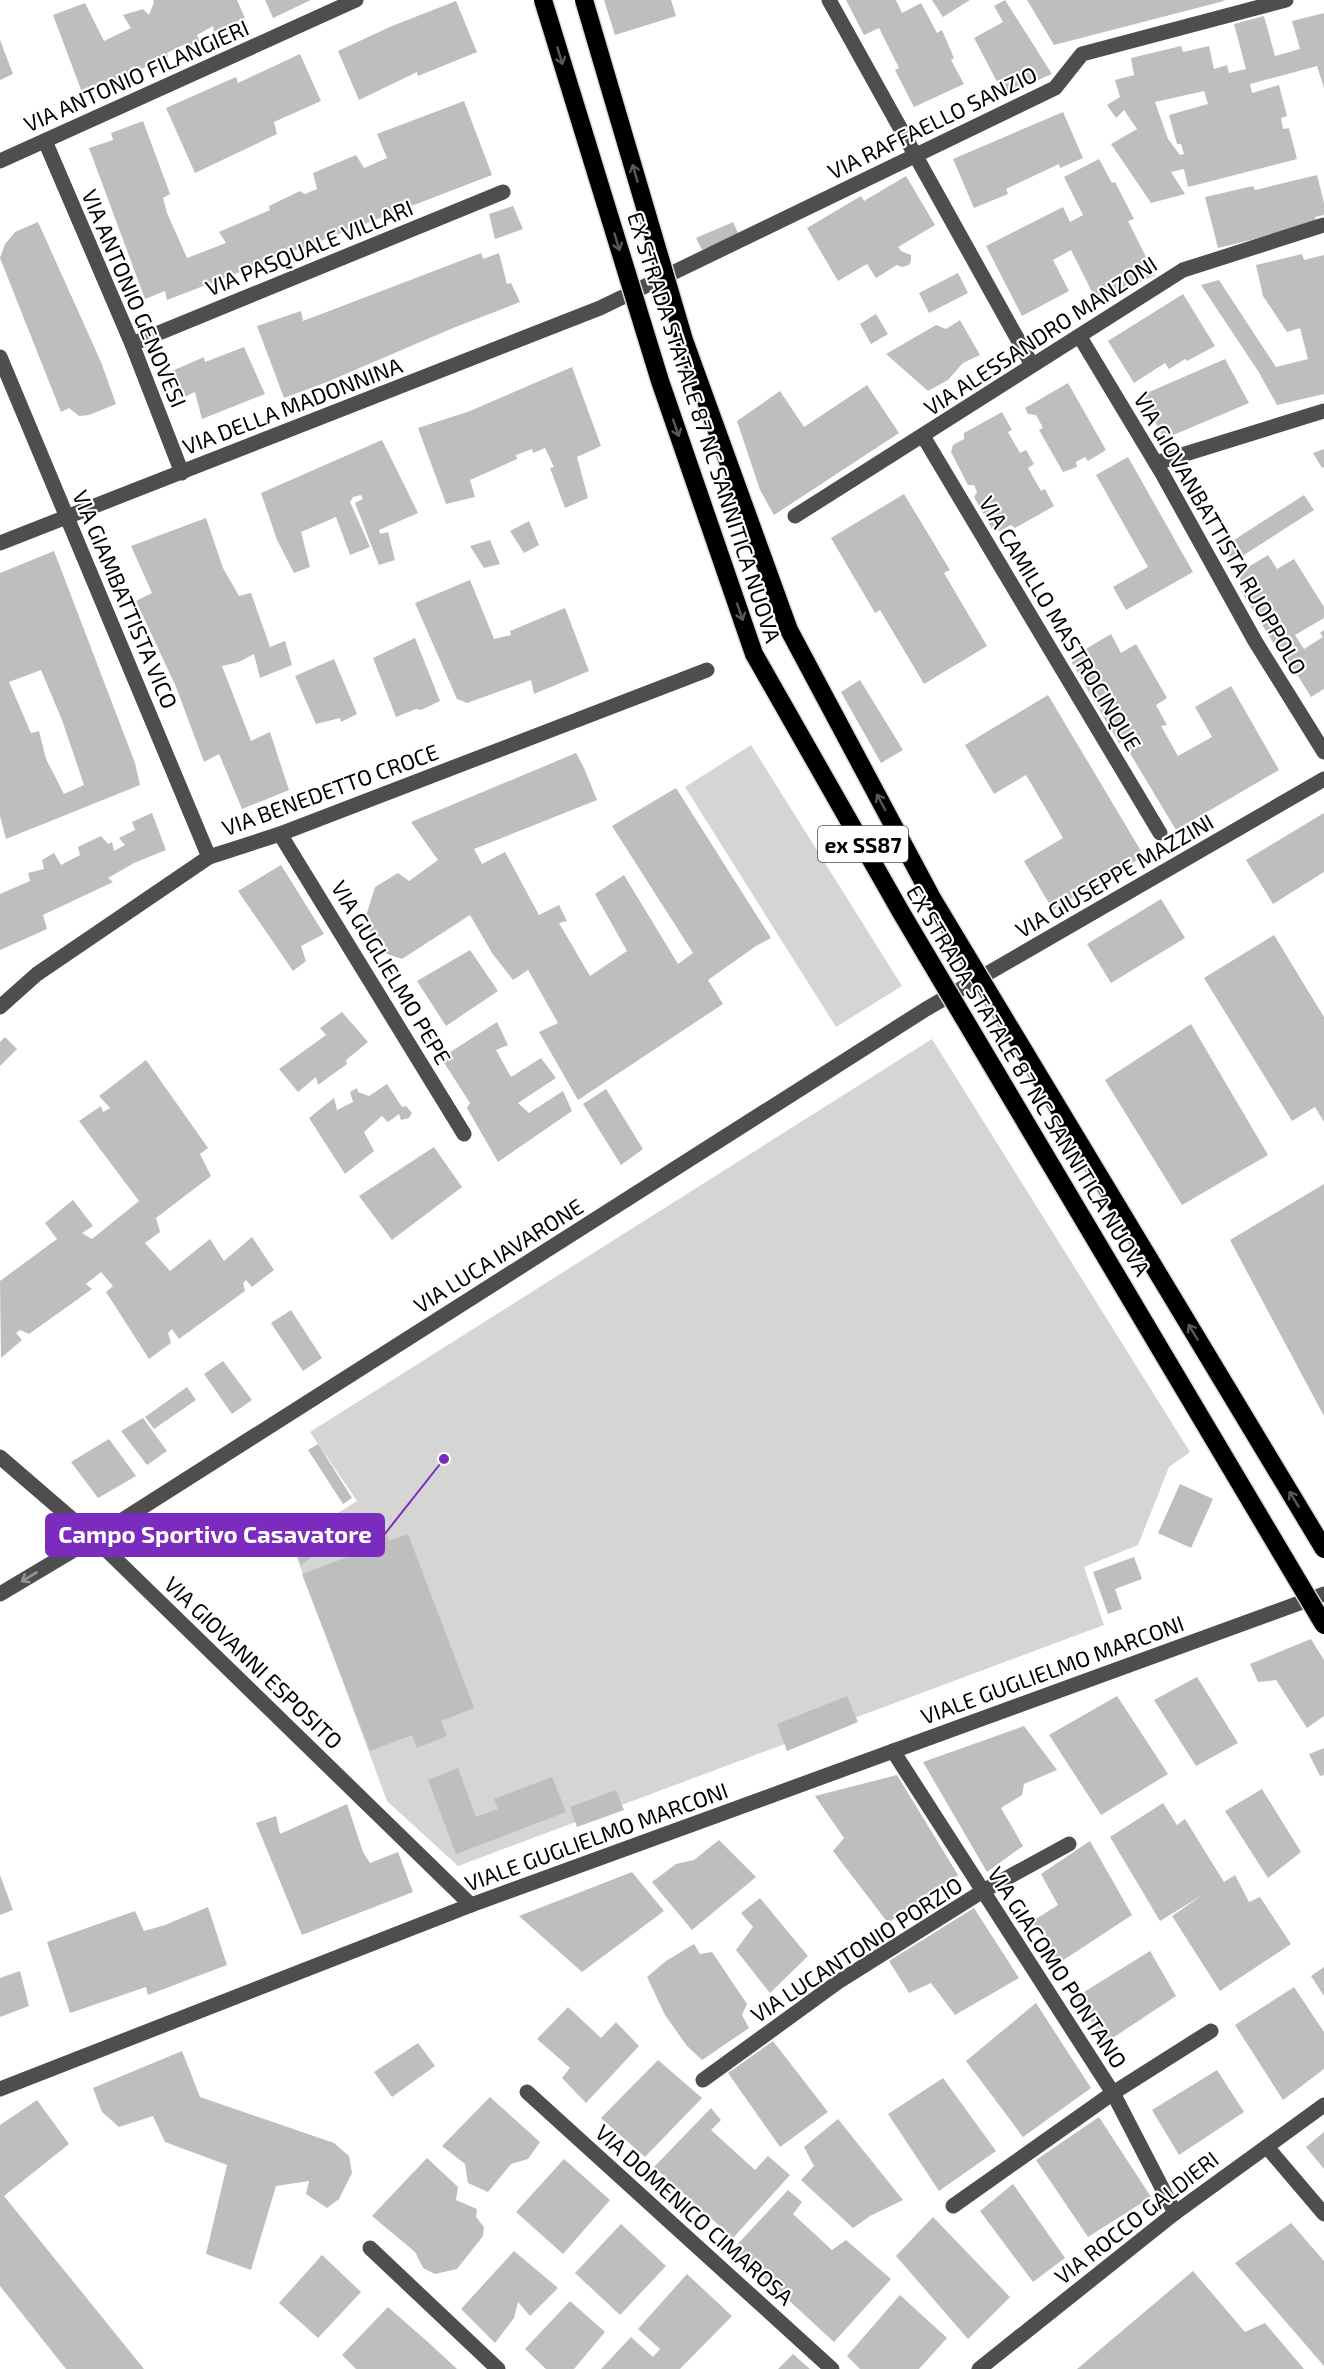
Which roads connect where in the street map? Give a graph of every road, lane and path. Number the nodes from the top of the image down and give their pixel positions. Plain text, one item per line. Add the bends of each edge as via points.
1 (356, 0) edge
2 (543, 0) edge
3 (584, 0) edge
4 (829, 0) edge
5 (1286, 0) edge
6 (45, 141) junction
7 (916, 154) junction
8 (0, 161) edge
9 (503, 192) dead end
10 (1324, 225) edge
11 (600, 309) joint
12 (1080, 337) junction
13 (132, 344) junction
14 (0, 357) edge
15 (1032, 364) junction
16 (1324, 411) edge
17 (923, 436) junction
18 (1156, 463) junction
19 (182, 472) junction
20 (67, 515) junction
21 (795, 516) dead end
22 (0, 543) edge
23 (707, 670) dead end
24 (1324, 752) edge
25 (1324, 779) edge
26 (1160, 833) dead end
27 (280, 834) junction
28 (209, 857) junction
29 (0, 1007) edge
30 (926, 1009) joint
31 (464, 1134) dead end
32 (0, 1456) edge
33 (94, 1538) junction
34 (1324, 1549) edge
35 (0, 1594) edge
36 (1324, 1594) edge
37 (1324, 1624) edge
38 (893, 1751) junction
39 (1069, 1844) dead end
40 (983, 1891) junction
41 (471, 1905) junction
42 (1211, 2031) dead end
43 (703, 2080) dead end
44 (0, 2089) edge
45 (527, 2092) dead end
46 (1113, 2093) junction
47 (1324, 2105) edge
48 (1267, 2147) junction
49 (953, 2206) dead end
50 (1175, 2213) junction
51 (1324, 2214) edge
52 (370, 2248) dead end
53 (989, 2366) edge
54 (498, 2369) edge
55 (832, 2369) edge

1 - 6 street, VIA ANTONIO FILANGIERI
2 -> 37 highway, EX STRADA STATALE 87 NC SANNITICA NUOVA / ex SS87, bridge via 660,381 754,654 902,914
34 -> 3 highway, EX STRADA STATALE 87 NC SANNITICA NUOVA / ex SS87, bridge via 933,900 789,630 684,340
4 - 7 street
5 - 7 street, VIA RAFFAELLO SANZIO via 1082,54 1055,88
6 - 8 street, VIA ANTONIO FILANGIERI
6 - 13 street, VIA ANTONIO GENOVESI
7 - 11 street, VIA RAFFAELLO SANZIO
7 - 15 street
9 - 13 street, VIA PASQUALE VILLARI
10 - 12 street, VIA ALESSANDRO MANZONI via 1183,270
11 - 19 street, VIA DELLA MADONNINA
12 - 15 street, VIA ALESSANDRO MANZONI
12 - 18 street, VIA GIOVANBATTISTA RUOPPOLO
13 - 19 street, VIA ANTONIO GENOVESI
14 - 20 street, VIA GIAMBATTISTA VICO
15 - 17 street, VIA ALESSANDRO MANZONI
16 - 18 street
17 - 21 street, VIA ALESSANDRO MANZONI
17 - 26 street, VIA CAMILLO MASTROCINQUE
18 - 24 street, VIA GIOVANBATTISTA RUOPPOLO via 1255,641
19 - 20 street, VIA DELLA MADONNINA
20 - 22 street, VIA DELLA MADONNINA
20 - 28 street, VIA GIAMBATTISTA VICO
23 - 27 street, VIA BENEDETTO CROCE
25 - 30 street, VIA GIUSEPPE MAZZINI
27 - 28 street, VIA BENEDETTO CROCE
27 - 31 street, VIA GUGLIELMO PEPE
28 - 29 street, VIA BENEDETTO CROCE via 38,974
30 - 33 street, VIA LUCA IAVARONE
32 - 33 street, VIA GIOVANNI ESPOSITO
33 -> 35 street, VIA LUCA IAVARONE
33 - 41 street, VIA GIOVANNI ESPOSITO
36 - 38 street, VIALE GUGLIELMO MARCONI
38 - 40 street, VIA GIACOMO PONTANO
38 - 41 street, VIALE GUGLIELMO MARCONI
39 - 40 street, VIA LUCANTONIO PORZIO
40 - 43 street, VIA LUCANTONIO PORZIO via 838,1982
40 - 46 street, VIA GIACOMO PONTANO
41 - 44 street, VIALE GUGLIELMO MARCONI
42 - 46 street
45 - 55 street, VIA DOMENICO CIMAROSA
46 - 49 street
46 - 50 street, VIA GIACOMO PONTANO
47 - 48 street, VIA ROCCO GALDIERI
48 - 50 street, VIA ROCCO GALDIERI
48 - 51 street
50 - 53 street, VIA ROCCO GALDIERI
52 - 54 street

